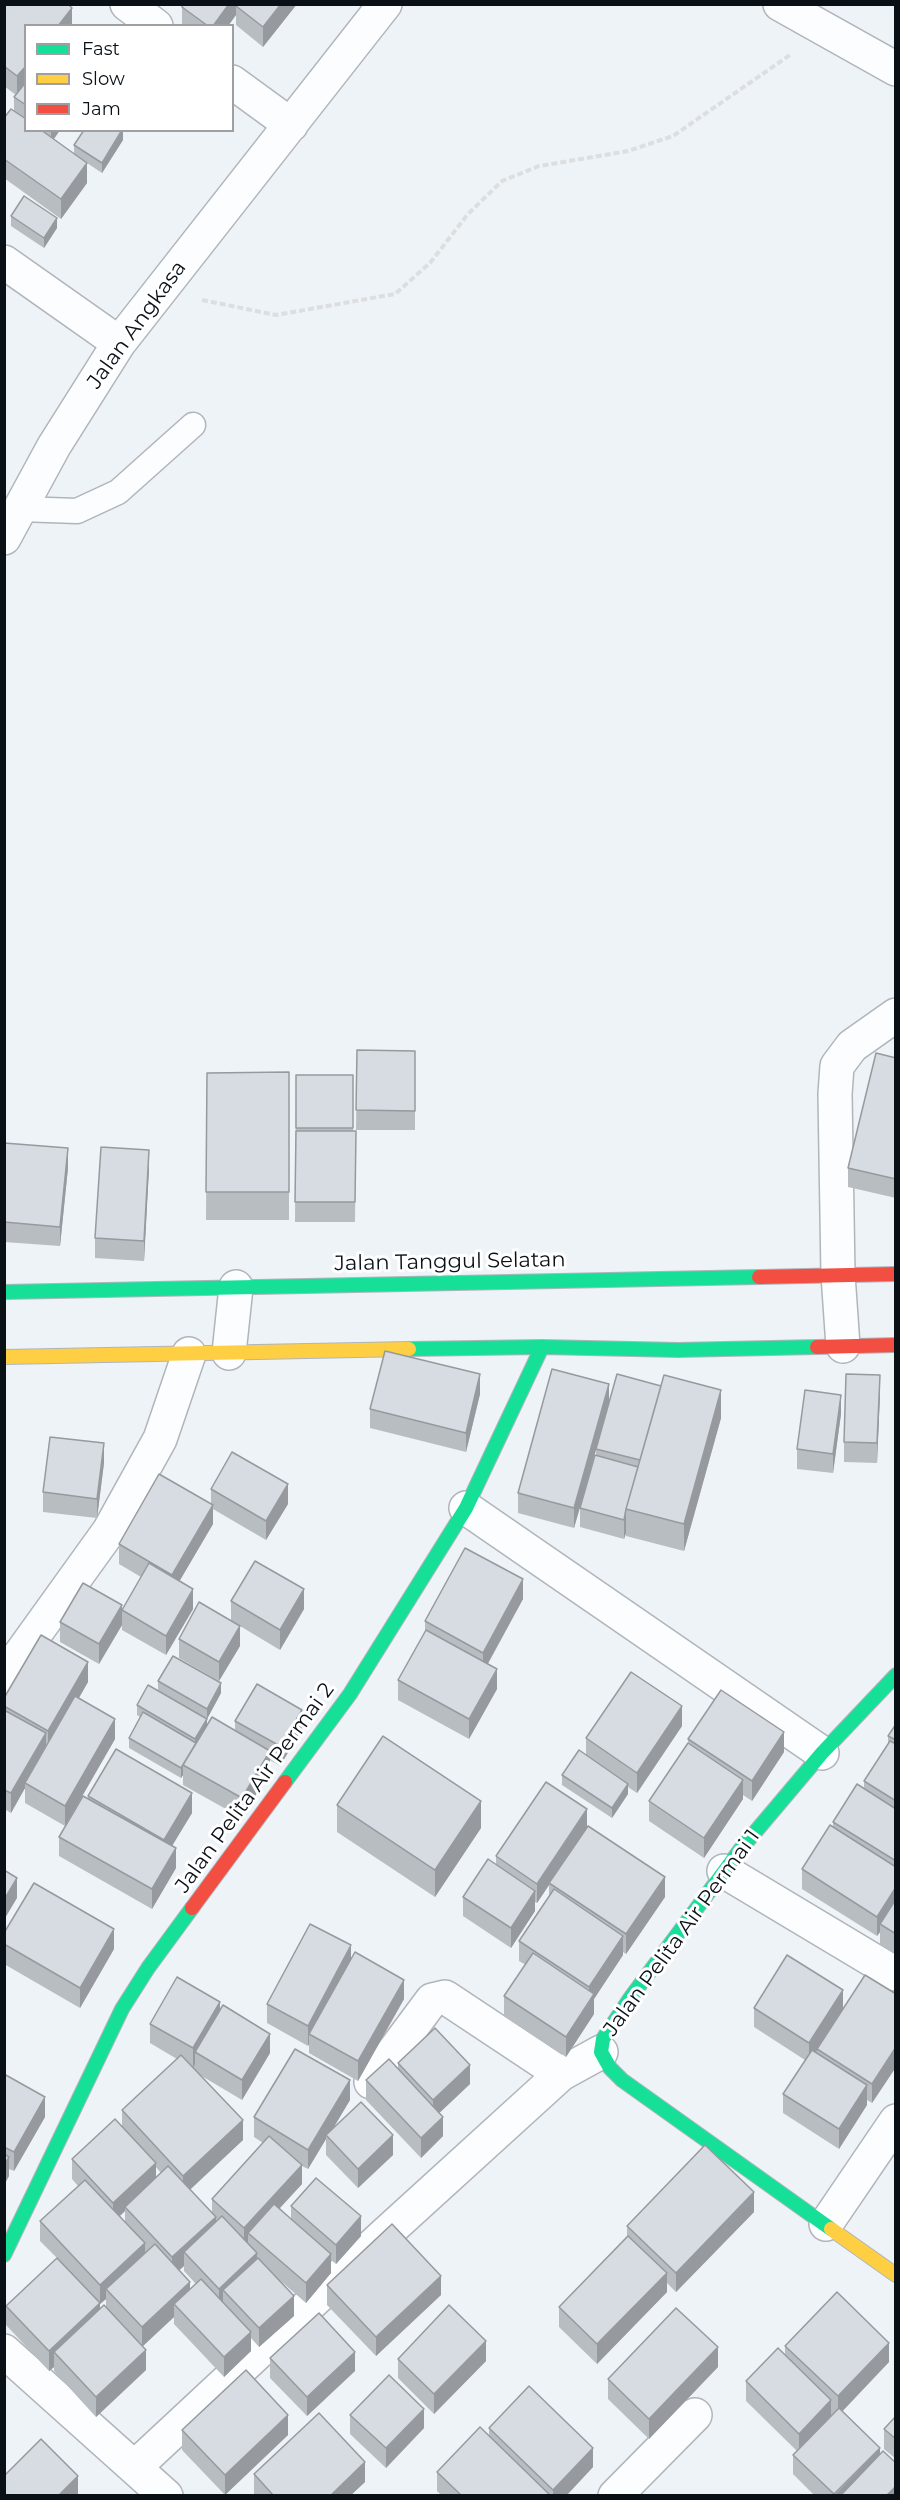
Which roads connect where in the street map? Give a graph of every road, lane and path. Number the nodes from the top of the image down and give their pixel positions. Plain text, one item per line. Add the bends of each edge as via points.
1 (127, 4) edge
2 (385, 4) edge
3 (780, 4) edge
4 (153, 24) edge
5 (826, 30) junction
6 (896, 69) edge
7 (234, 83) edge
8 (291, 125) junction
9 (4, 262) edge
10 (160, 291) junction
11 (119, 343) junction
12 (193, 424) dead end
13 (20, 508) junction
14 (4, 538) edge
15 (896, 1015) edge
16 (896, 1274) edge
17 (838, 1275) junction
18 (236, 1287) junction
19 (4, 1292) edge
20 (896, 1345) edge
21 (843, 1346) junction
22 (542, 1347) junction
23 (229, 1353) junction
24 (189, 1354) junction
25 (4, 1357) edge
26 (466, 1508) junction
27 (896, 1675) edge
28 (4, 1677) edge
29 (822, 1753) junction
30 (724, 1871) junction
31 (896, 1974) edge
32 (601, 2052) junction
33 (561, 2074) junction
34 (371, 2082) edge
35 (896, 2121) edge
36 (826, 2224) junction
37 (4, 2255) edge
38 (896, 2274) edge
39 (4, 2351) edge
40 (695, 2415) dead end
41 (135, 2467) junction
42 (166, 2496) edge
43 (615, 2496) edge

1 - 4 street
2 - 8 street, Jalan Angkasa
3 - 5 street
5 - 6 street
5 - 10 path via 673,136 628,150 539,166 502,181 468,214 430,263 395,294 276,315
7 - 8 street
8 - 10 street, Jalan Angkasa
9 - 11 street
10 - 11 street, Jalan Angkasa
11 - 13 street, Jalan Angkasa
12 - 13 lane via 118,492 77,511
13 - 14 street, Jalan Angkasa
15 - 17 street via 852,1046 837,1066
16 - 17 street, Jalan Tanggul Selatan
17 - 18 street, Jalan Tanggul Selatan
17 - 21 street
18 - 19 street, Jalan Tanggul Selatan
18 - 23 street
20 - 21 street
21 - 22 street via 678,1350
22 - 23 street
22 - 26 street, Jalan Pelita Air Permai 2
23 - 24 street
24 - 25 street
24 - 28 street via 160,1439 109,1531
26 - 29 street
26 - 37 street, Jalan Pelita Air Permai 2 via 350,1694 122,2009
27 - 29 street, Jalan Pelita Air Permai 1
29 - 30 street, Jalan Pelita Air Permai 1
30 - 31 street
30 - 32 street, Jalan Pelita Air Permai 1 via 603,2038
32 - 33 street
32 - 36 street, Jalan Pelita Air Permai 1 via 622,2080
33 - 34 street via 445,1997 432,2000
33 - 41 street
35 - 36 street
36 - 38 street, Jalan Pelita Air Permai 1
39 - 41 street
40 - 43 street
41 - 42 street

